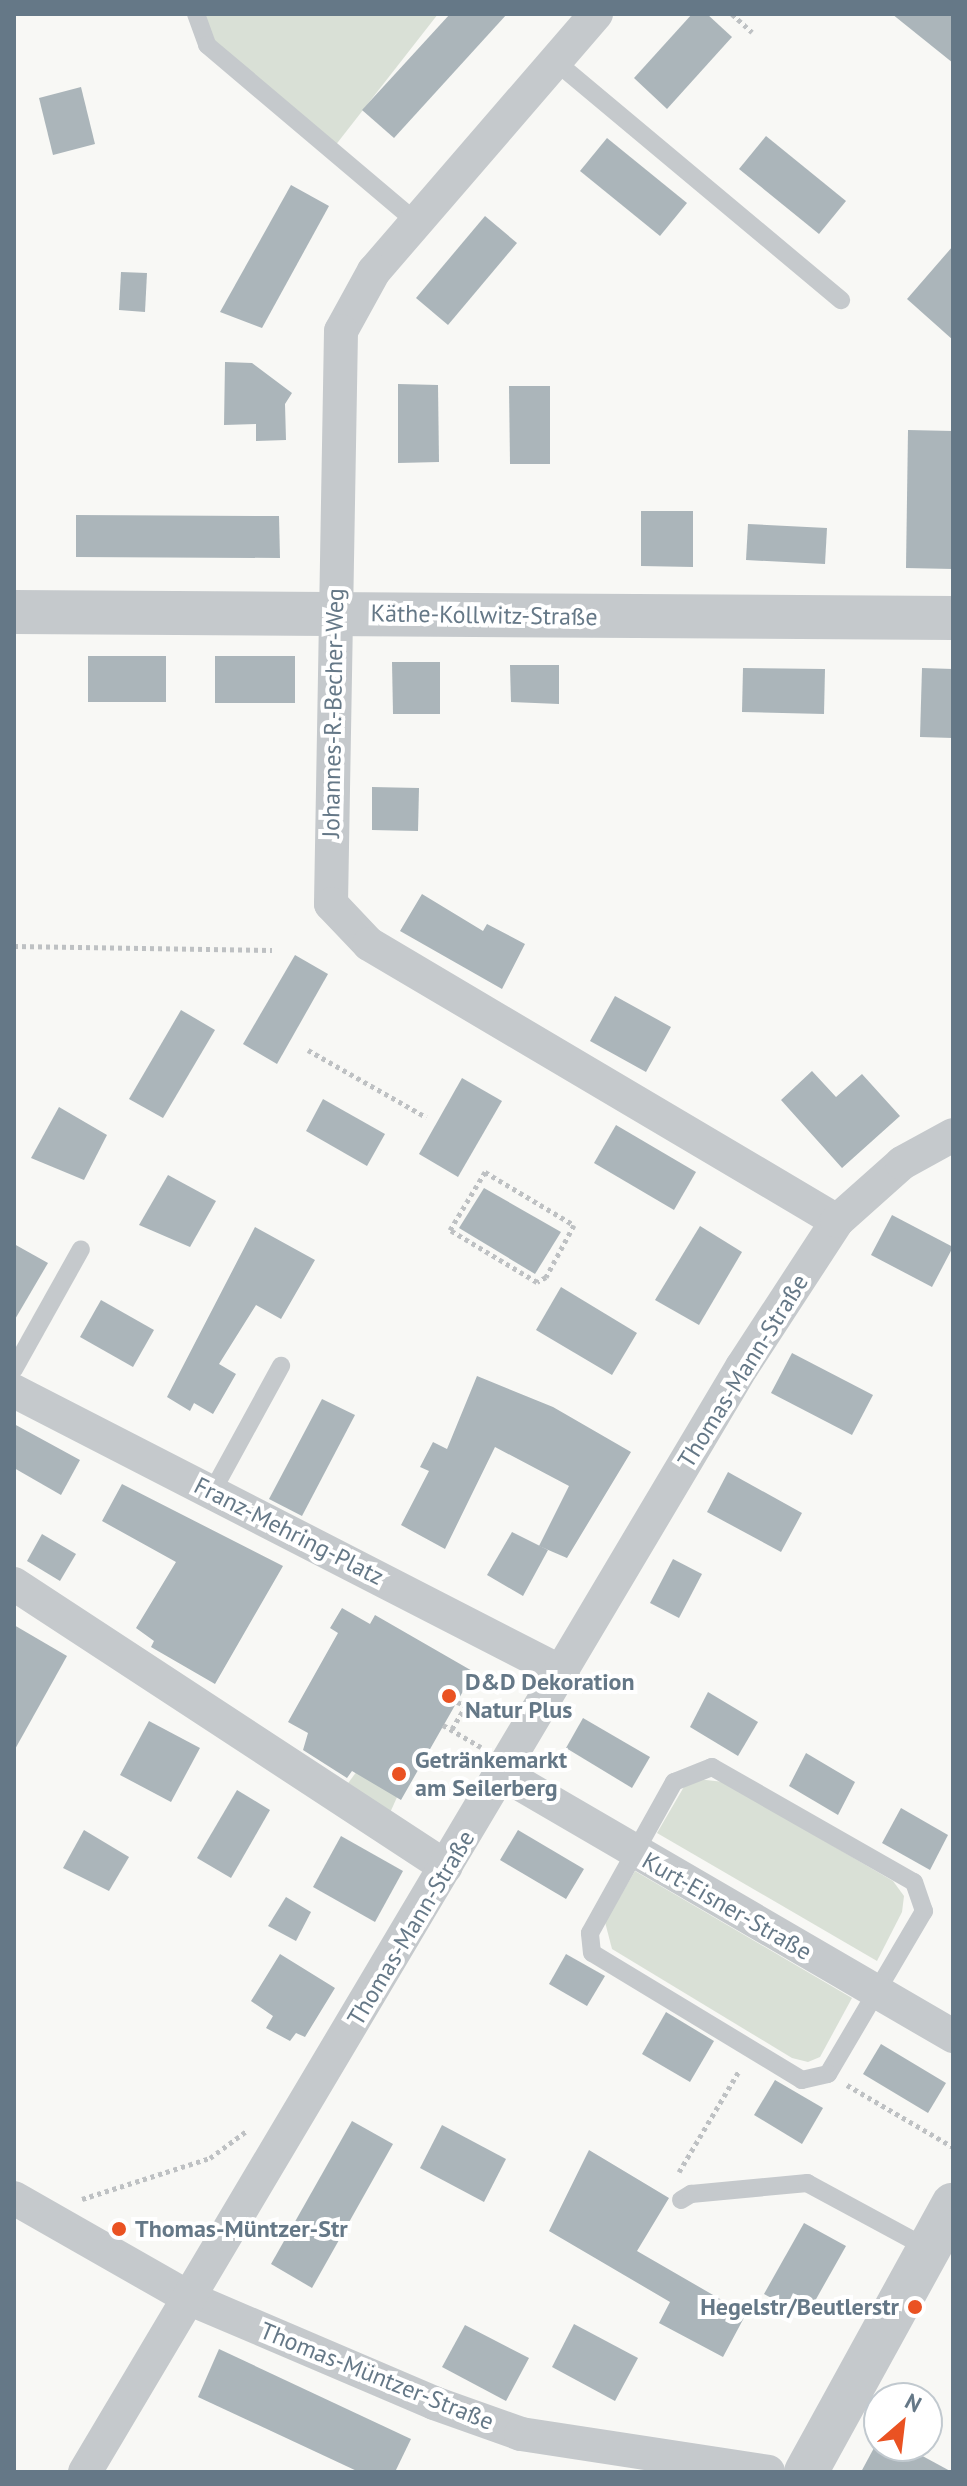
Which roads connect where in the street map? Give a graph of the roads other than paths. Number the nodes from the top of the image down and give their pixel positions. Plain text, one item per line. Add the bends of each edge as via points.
1 (196, 14) edge
2 (596, 14) edge
3 (555, 61) junction
4 (415, 221) junction
5 (841, 300) dead end
6 (14, 612) edge
7 (334, 613) junction
8 (953, 618) edge
9 (953, 1135) edge
10 (837, 1221) junction
11 (81, 1249) dead end
12 (281, 1366) dead end
13 (14, 1369) edge
14 (14, 1391) edge
15 (212, 1492) junction
16 (14, 1584) edge
17 (563, 1673) junction
18 (503, 1774) junction
19 (637, 1854) junction
20 (446, 1867) junction
21 (876, 1992) junction
22 (953, 2036) edge
23 (681, 2200) road end
24 (26, 2205) edge
25 (953, 2205) edge
26 (929, 2249) junction
27 (193, 2300) junction
28 (85, 2472) edge
29 (768, 2472) edge
30 (806, 2472) edge

1 - 4 lane via 207,45
2 - 3 street, Johannes-R.-Becher-Weg
3 - 4 street, Johannes-R.-Becher-Weg
3 - 5 lane
4 - 7 street, Johannes-R.-Becher-Weg via 361,290 341,331
6 - 7 street, Käthe-Kollwitz-Straße
7 - 8 street, Käthe-Kollwitz-Straße
7 - 10 street, Johannes-R.-Becher-Weg via 331,904 369,944
9 - 10 street, Thomas-Mann-Straße via 902,1163
10 - 17 street, Thomas-Mann-Straße via 742,1367
11 - 13 lane
12 - 15 lane
14 - 15 street, Franz-Mehring-Platz
15 - 17 street, Franz-Mehring-Platz
16 - 20 street
17 - 18 street, Thomas-Mann-Straße
18 - 19 street, Kurt-Eisner-Straße
18 - 20 street, Thomas-Mann-Straße
19 - 21 street, Kurt-Eisner-Straße
19 - 21 lane via 674,1782 712,1767 914,1882 924,1911
19 - 21 lane via 590,1933 592,1953 802,2080 828,2074
20 - 27 street, Thomas-Mann-Straße
21 - 22 street, Kurt-Eisner-Straße
23 - 26 lane via 794,2181
24 - 27 street, Thomas-Müntzer-Straße
25 - 26 street
26 - 30 street
27 - 28 street, Thomas-Mann-Straße
27 - 29 street, Thomas-Müntzer-Straße via 521,2434

